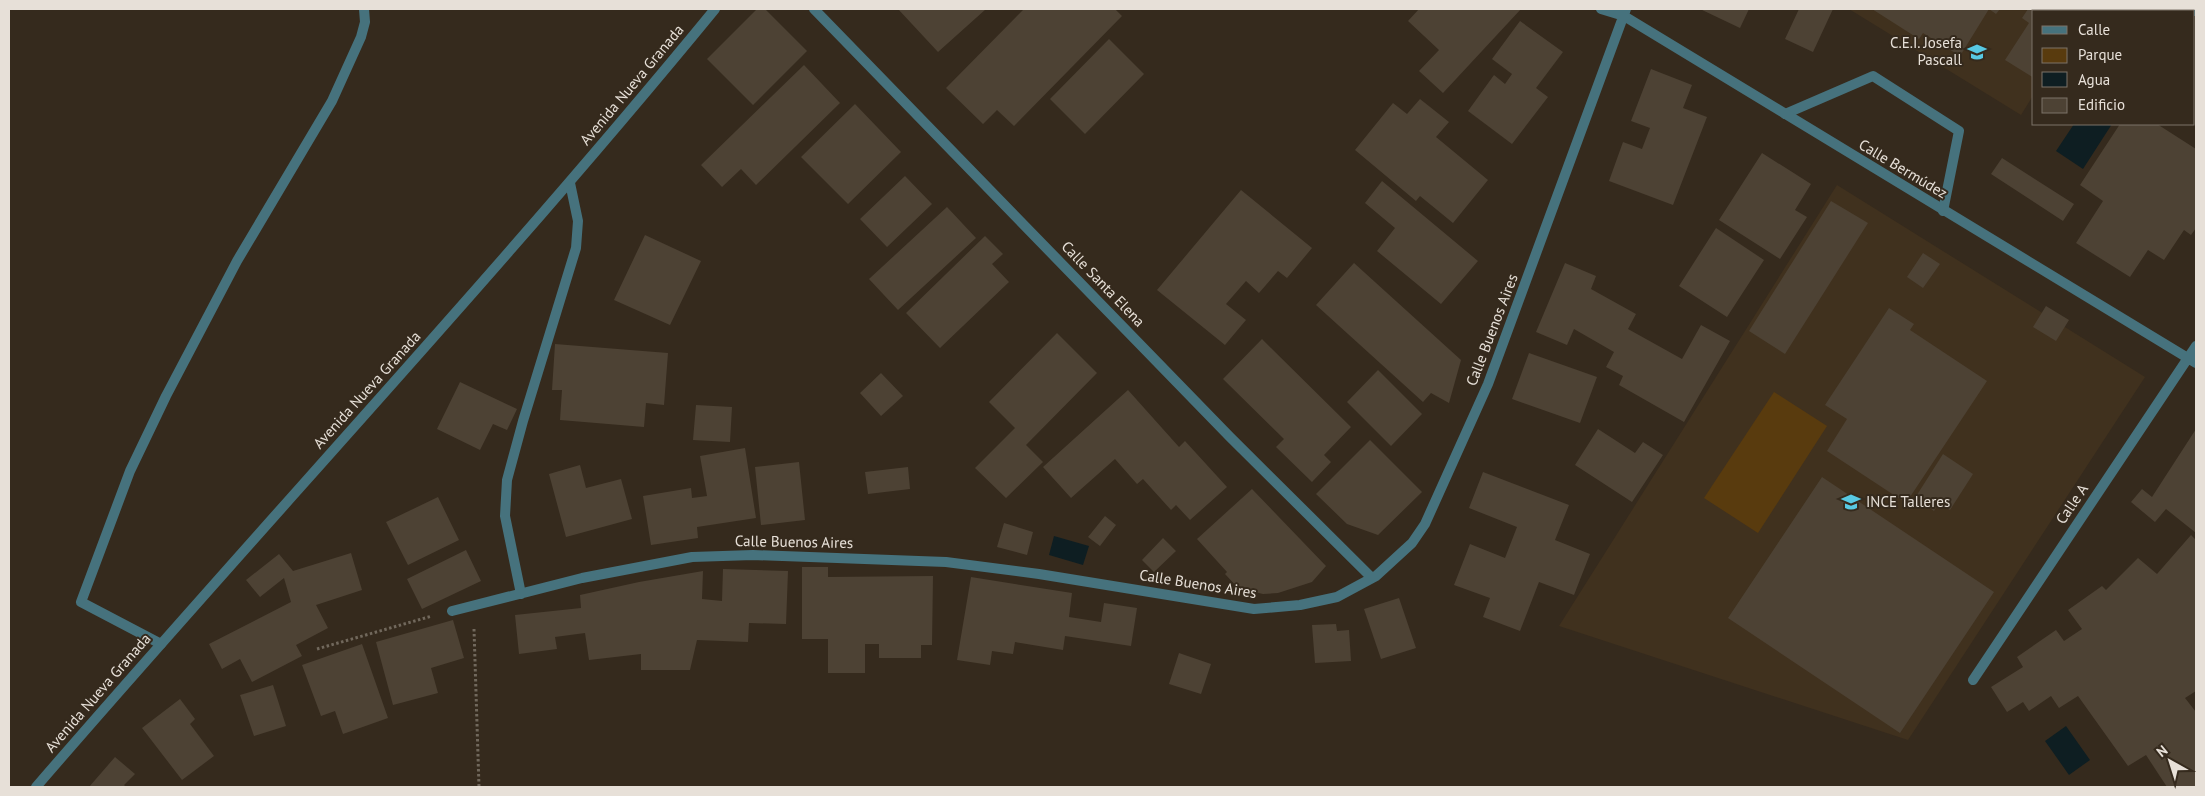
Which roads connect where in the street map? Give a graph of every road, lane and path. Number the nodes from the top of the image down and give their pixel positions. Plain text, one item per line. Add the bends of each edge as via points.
1 (364, 9) edge
2 (716, 9) edge
3 (814, 9) edge
4 (1601, 9) edge
5 (1625, 12) edge
6 (1785, 114) junction
7 (570, 183) junction
8 (1943, 211) junction
9 (2196, 346) edge
10 (2192, 361) edge
11 (1372, 578) junction
12 (521, 594) junction
13 (452, 611) joint
14 (474, 634) dead end
15 (160, 644) junction
16 (317, 649) dead end
17 (1973, 680) dead end
18 (36, 787) edge
19 (479, 787) edge

1 - 15 street via 361,37 332,101 237,261 130,471 81,602
2 - 7 street, Avenida Nueva Granada
3 - 11 street, Calle Santa Elena
4 - 5 street, Calle Bermúdez
5 - 6 street, Calle Bermúdez
5 - 11 street, Calle Buenos Aires via 1488,384 1459,451 1425,524 1412,543
6 - 8 street, Calle Bermúdez
6 - 8 street via 1873,76 1959,131
7 - 12 street via 578,221 576,248 507,480 505,516
7 - 15 street, Avenida Nueva Granada
8 - 10 street, Calle Bermúdez
9 - 10 street, Calle A
10 - 17 street, Calle A
11 - 12 street, Calle Buenos Aires via 1337,597 1300,605 1254,609 946,562 744,555 692,556
12 - 13 street, Calle Buenos Aires
13 - 16 path
14 - 19 path
15 - 18 street, Avenida Nueva Granada

